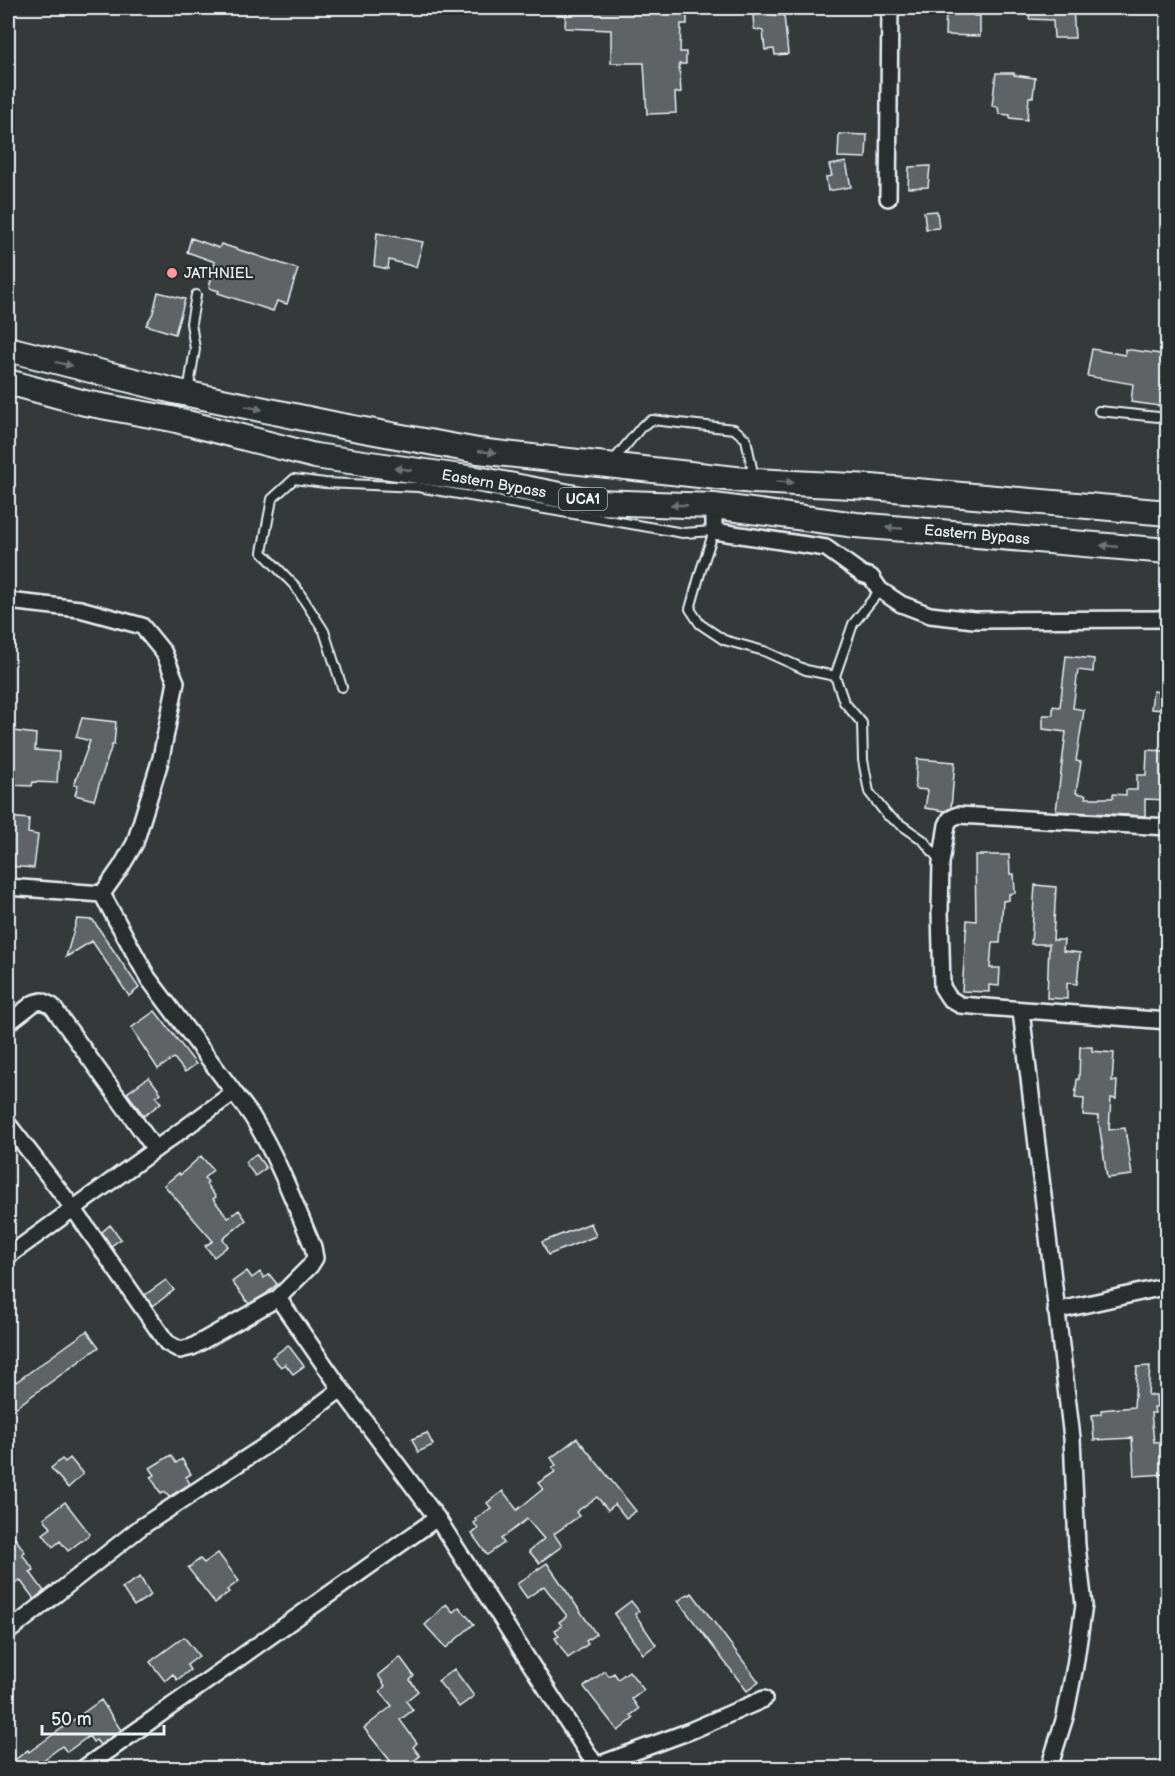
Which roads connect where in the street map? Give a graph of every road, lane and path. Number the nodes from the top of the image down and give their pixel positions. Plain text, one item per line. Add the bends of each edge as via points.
1 (890, 8) edge
2 (888, 198) dead end
3 (196, 295) dead end
4 (8, 350) edge
5 (8, 382) edge
6 (188, 394) junction
7 (1099, 411) dead end
8 (1167, 418) edge
9 (610, 464) junction
10 (754, 481) junction
11 (714, 506) junction
12 (1167, 513) edge
13 (714, 531) junction
14 (1167, 551) edge
15 (880, 590) junction
16 (8, 601) edge
17 (1167, 619) edge
18 (835, 676) junction
19 (342, 687) dead end
20 (1167, 827) edge
21 (941, 863) junction
22 (8, 887) edge
23 (102, 894) junction
24 (1022, 1011) junction
25 (1167, 1021) edge
26 (8, 1023) edge
27 (233, 1093) junction
28 (8, 1124) edge
29 (155, 1149) junction
30 (73, 1208) junction
31 (8, 1256) edge
32 (1159, 1288) dead end
33 (278, 1298) junction
34 (1056, 1311) junction
35 (341, 1389) junction
36 (437, 1518) junction
37 (8, 1632) edge
38 (764, 1699) dead end
39 (84, 1768) edge
40 (594, 1768) edge
41 (1049, 1768) edge

1 - 2 street
3 - 6 lane via 191,323 195,349
4 -> 6 main road, Eastern Bypass
11 -> 5 main road, Eastern Bypass / UCA1 via 596,502 488,481 315,456
6 -> 9 main road, Eastern Bypass via 478,451
7 - 8 lane
9 - 10 main road, Eastern Bypass
9 - 10 lane via 642,426 652,420 734,429 746,439
10 -> 12 main road, Eastern Bypass
11 - 13 street
14 -> 11 main road, Eastern Bypass / UCA1 via 856,525
13 - 15 street via 825,548 871,577
13 - 18 lane via 690,609 700,624 724,640 764,651 806,670
13 - 19 lane via 683,533 418,487 294,479 272,498 262,552 295,586 324,631
15 - 17 street via 901,604 930,615 974,620
15 - 18 lane via 854,624
16 - 23 street via 80,609 142,626 164,653 176,682 161,758 135,843
18 - 21 lane via 844,702 862,723 869,792 887,815 923,840
20 - 21 street via 958,815 947,825
21 - 24 street via 942,987 960,1005
22 - 23 street
23 - 27 street via 148,978
24 - 25 street
24 - 34 street
26 - 29 street via 34,1003 42,1001 51,1006
27 - 29 street
27 - 33 street via 262,1132 313,1247 315,1257 310,1266
28 - 30 street
29 - 30 street
30 - 31 street
30 - 33 street via 167,1343 180,1350
32 - 34 street
33 - 35 street
34 - 41 street via 1072,1437 1084,1605 1065,1718
35 - 36 street
35 - 37 street via 274,1440 141,1527
36 - 39 street
36 - 40 street
38 - 40 street

